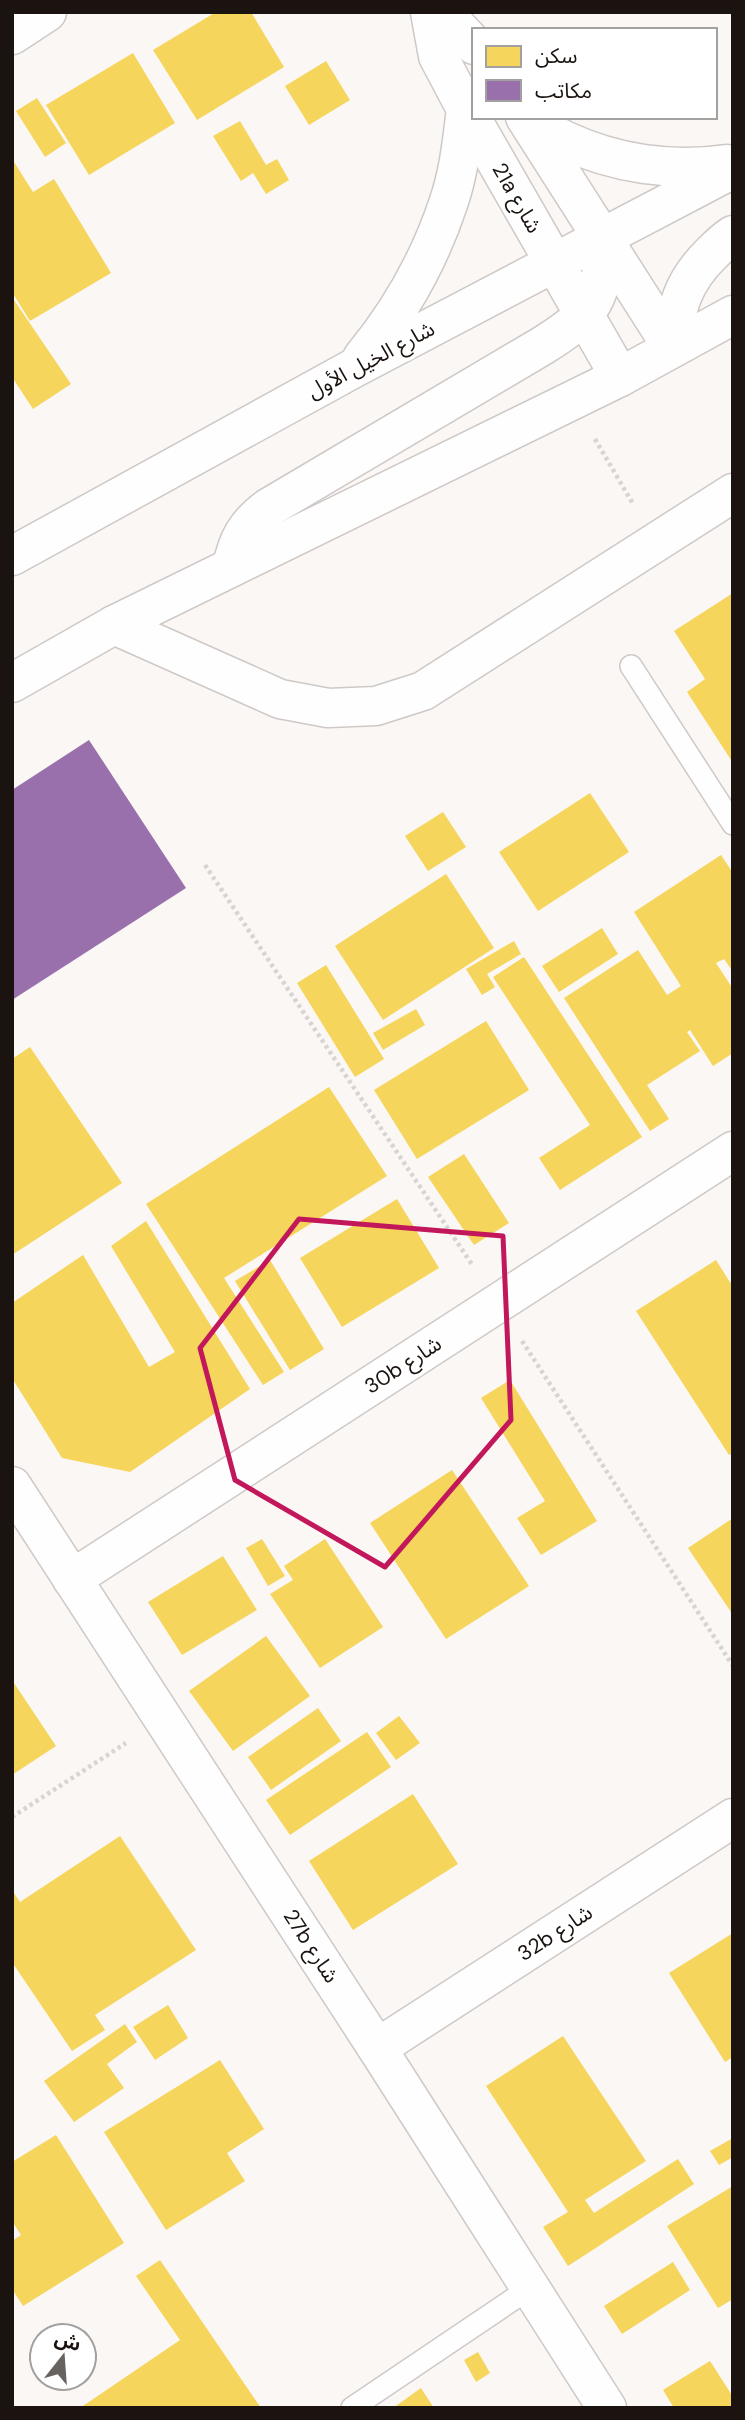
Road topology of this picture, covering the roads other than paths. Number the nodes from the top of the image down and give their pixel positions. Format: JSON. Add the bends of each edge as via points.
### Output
{"nodes":[{"id":1,"x":47,"y":12,"type":"edge"},
{"id":2,"x":430,"y":12,"type":"edge"},
{"id":3,"x":443,"y":12,"type":"edge"},
{"id":4,"x":12,"y":35,"type":"edge"},
{"id":5,"x":472,"y":43,"type":"edge"},
{"id":6,"x":466,"y":109,"type":"junction"},
{"id":7,"x":527,"y":119,"type":"edge"},
{"id":8,"x":529,"y":119,"type":"edge"},
{"id":9,"x":733,"y":166,"type":"edge"},
{"id":10,"x":733,"y":236,"type":"edge"},
{"id":11,"x":601,"y":237,"type":"junction"},
{"id":12,"x":554,"y":262,"type":"junction"},
{"id":13,"x":585,"y":314,"type":"junction"},
{"id":14,"x":733,"y":315,"type":"edge"},
{"id":15,"x":672,"y":347,"type":"junction"},
{"id":16,"x":354,"y":368,"type":"junction"},
{"id":17,"x":620,"y":377,"type":"junction"},
{"id":18,"x":733,"y":493,"type":"edge"},
{"id":19,"x":12,"y":556,"type":"edge"},
{"id":20,"x":232,"y":567,"type":"junction"},
{"id":21,"x":114,"y":625,"type":"junction"},
{"id":22,"x":631,"y":666,"type":"dead end"},
{"id":23,"x":12,"y":683,"type":"edge"},
{"id":24,"x":733,"y":824,"type":"edge"},
{"id":25,"x":733,"y":1151,"type":"edge"},
{"id":26,"x":12,"y":1486,"type":"edge"},
{"id":27,"x":72,"y":1579,"type":"junction"},
{"id":28,"x":733,"y":1818,"type":"edge"},
{"id":29,"x":377,"y":2048,"type":"junction"},
{"id":30,"x":530,"y":2288,"type":"junction"},
{"id":31,"x":352,"y":2408,"type":"edge"},
{"id":32,"x":607,"y":2408,"type":"edge"}],
"edges":[{"from":1,"to":4,"type":"street"},
{"from":2,"to":6,"type":"street","name":"21a شارع","via":[[439,56]]},
{"from":3,"to":5,"type":"street"},
{"from":6,"to":12,"type":"street","name":"21a شارع"},
{"from":6,"to":16,"type":"street","via":[[460,157],[440,224],[411,290]]},
{"from":7,"to":11,"type":"street"},
{"from":8,"to":9,"type":"street","via":[[563,139],[619,159],[653,166]]},
{"from":9,"to":11,"type":"street","name":"شارع الخيل الأول"},
{"from":10,"to":15,"type":"street","via":[[704,261],[685,286]]},
{"from":11,"to":12,"type":"street","name":"شارع الخيل الأول"},
{"from":11,"to":13,"type":"street","via":[[604,265],[599,291]]},
{"from":11,"to":15,"type":"street"},
{"from":12,"to":13,"type":"street","name":"21a شارع"},
{"from":12,"to":16,"type":"street","name":"شارع الخيل الأول"},
{"from":13,"to":17,"type":"street","name":"21a شارع"},
{"from":13,"to":20,"type":"street","via":[[542,346],[268,508],[242,533]]},
{"from":14,"to":15,"type":"street"},
{"from":15,"to":17,"type":"street"},
{"from":16,"to":19,"type":"street","name":"شارع الخيل الأول"},
{"from":17,"to":20,"type":"street"},
{"from":18,"to":21,"type":"street","via":[[423,691],[376,706],[328,708],[280,699]]},
{"from":20,"to":21,"type":"street"},
{"from":21,"to":23,"type":"street"},
{"from":22,"to":24,"type":"lane"},
{"from":25,"to":27,"type":"street","name":"30b شارع"},
{"from":26,"to":27,"type":"street","name":"27b شارع"},
{"from":27,"to":29,"type":"street","name":"27b شارع"},
{"from":28,"to":29,"type":"street","name":"32b شارع"},
{"from":29,"to":30,"type":"street","name":"27b شارع"},
{"from":30,"to":31,"type":"lane"},
{"from":30,"to":32,"type":"street","name":"27b شارع"}]}
